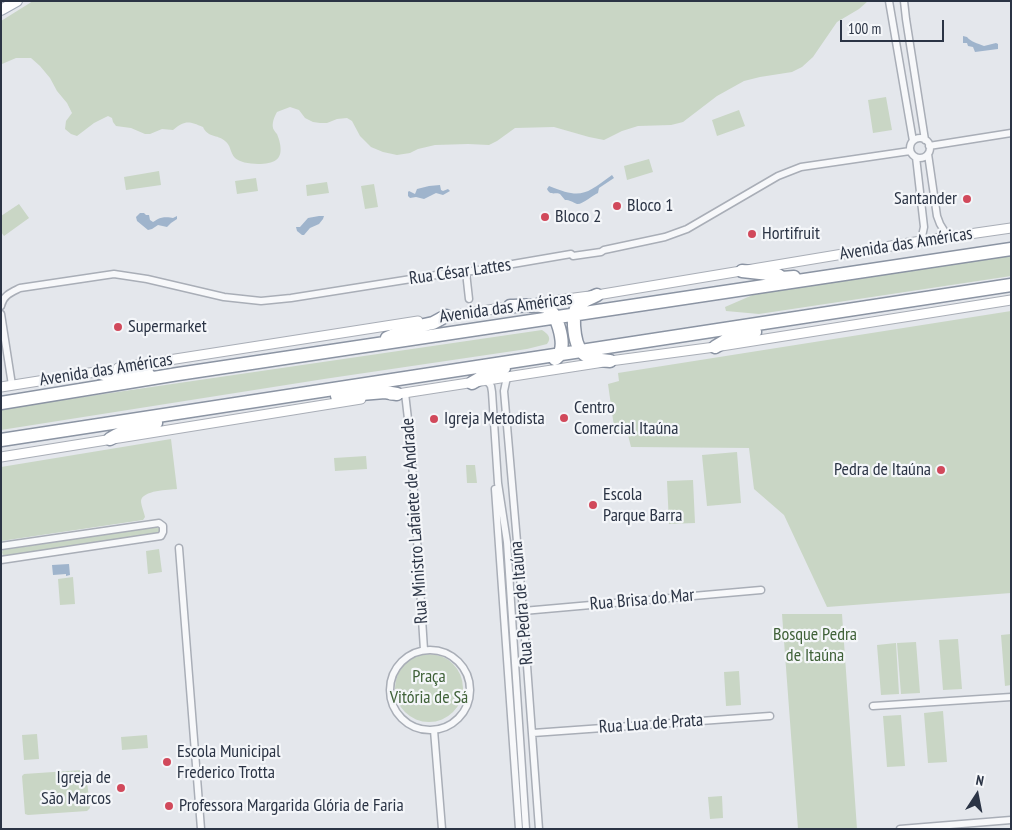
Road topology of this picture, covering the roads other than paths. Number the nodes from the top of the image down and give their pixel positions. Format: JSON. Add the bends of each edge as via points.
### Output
{"nodes":[{"id":1,"x":16,"y":1,"type":"edge"},
{"id":2,"x":889,"y":1,"type":"edge"},
{"id":3,"x":904,"y":1,"type":"edge"},
{"id":4,"x":1,"y":10,"type":"edge"},
{"id":5,"x":1011,"y":133,"type":"edge"},
{"id":6,"x":913,"y":141,"type":"junction"},
{"id":7,"x":927,"y":143,"type":"junction"},
{"id":8,"x":910,"y":152,"type":"junction"},
{"id":9,"x":928,"y":154,"type":"junction"},
{"id":10,"x":916,"y":158,"type":"junction"},
{"id":11,"x":1011,"y":228,"type":"edge"},
{"id":12,"x":948,"y":238,"type":"junction"},
{"id":13,"x":921,"y":241,"type":"junction"},
{"id":14,"x":1011,"y":249,"type":"edge"},
{"id":15,"x":742,"y":271,"type":"junction"},
{"id":16,"x":466,"y":272,"type":"junction"},
{"id":17,"x":824,"y":277,"type":"junction"},
{"id":18,"x":1011,"y":286,"type":"edge"},
{"id":19,"x":597,"y":295,"type":"junction"},
{"id":20,"x":469,"y":298,"type":"dead end"},
{"id":21,"x":1011,"y":300,"type":"edge"},
{"id":22,"x":1,"y":306,"type":"edge"},
{"id":23,"x":510,"y":306,"type":"junction"},
{"id":24,"x":1,"y":314,"type":"edge"},
{"id":25,"x":574,"y":314,"type":"junction"},
{"id":26,"x":446,"y":316,"type":"junction"},
{"id":27,"x":554,"y":316,"type":"junction"},
{"id":28,"x":819,"y":316,"type":"junction"},
{"id":29,"x":367,"y":346,"type":"junction"},
{"id":30,"x":716,"y":347,"type":"junction"},
{"id":31,"x":581,"y":351,"type":"junction"},
{"id":32,"x":560,"y":354,"type":"junction"},
{"id":33,"x":610,"y":361,"type":"junction"},
{"id":34,"x":98,"y":372,"type":"junction"},
{"id":35,"x":178,"y":374,"type":"junction"},
{"id":36,"x":507,"y":378,"type":"junction"},
{"id":37,"x":487,"y":381,"type":"junction"},
{"id":38,"x":472,"y":383,"type":"junction"},
{"id":39,"x":12,"y":385,"type":"junction"},
{"id":40,"x":1,"y":387,"type":"edge"},
{"id":41,"x":401,"y":393,"type":"junction"},
{"id":42,"x":285,"y":397,"type":"junction"},
{"id":43,"x":1,"y":403,"type":"edge"},
{"id":44,"x":186,"y":412,"type":"junction"},
{"id":45,"x":110,"y":439,"type":"junction"},
{"id":46,"x":1,"y":440,"type":"edge"},
{"id":47,"x":1,"y":458,"type":"edge"},
{"id":48,"x":497,"y":463,"type":"junction"},
{"id":49,"x":510,"y":463,"type":"junction"},
{"id":50,"x":512,"y":481,"type":"junction"},
{"id":51,"x":498,"y":483,"type":"junction"},
{"id":52,"x":1,"y":546,"type":"edge"},
{"id":53,"x":179,"y":548,"type":"dead end"},
{"id":54,"x":1,"y":560,"type":"edge"},
{"id":55,"x":762,"y":590,"type":"dead end"},
{"id":56,"x":523,"y":610,"type":"junction"},
{"id":57,"x":424,"y":650,"type":"junction"},
{"id":58,"x":1011,"y":697,"type":"edge"},
{"id":59,"x":872,"y":706,"type":"dead end"},
{"id":60,"x":770,"y":716,"type":"dead end"},
{"id":61,"x":434,"y":730,"type":"junction"},
{"id":62,"x":533,"y":733,"type":"junction"},
{"id":63,"x":1011,"y":820,"type":"edge"},
{"id":64,"x":201,"y":829,"type":"edge"},
{"id":65,"x":442,"y":829,"type":"edge"},
{"id":66,"x":519,"y":829,"type":"edge"},
{"id":67,"x":526,"y":829,"type":"edge"},
{"id":68,"x":539,"y":829,"type":"edge"},
{"id":69,"x":900,"y":829,"type":"edge"}],
"edges":[{"from":1,"to":4,"type":"main road"},
{"from":2,"to":6,"type":"street"},
{"from":3,"to":7,"type":"street"},
{"from":5,"to":7,"type":"street"},
{"from":6,"to":7,"type":"street","via":[[919,139]]},
{"from":6,"to":8,"type":"street"},
{"from":7,"to":9,"type":"street"},
{"from":8,"to":10,"type":"street"},
{"from":8,"to":16,"type":"street","name":"Rua César Lattes","via":[[801,167],[778,176],[687,229],[665,237],[601,252]]},
{"from":9,"to":10,"type":"street"},
{"from":9,"to":12,"type":"street","via":[[938,216]]},
{"from":10,"to":13,"type":"street","via":[[924,227]]},
{"from":11,"to":12,"type":"main road","name":"Avenida das Américas"},
{"from":12,"to":13,"type":"main road","name":"Avenida das Américas"},
{"from":13,"to":15,"type":"main road","name":"Avenida das Américas"},
{"from":14,"to":17,"type":"highway","name":"Avenida das Américas"},
{"from":15,"to":17,"type":"highway","via":[[778,274],[782,278]]},
{"from":15,"to":19,"type":"main road","name":"Avenida das Américas"},
{"from":16,"to":20,"type":"street"},
{"from":16,"to":22,"type":"street","name":"Rua César Lattes","via":[[261,301],[224,297],[114,274],[20,288],[6,295]]},
{"from":17,"to":25,"type":"highway","name":"Avenida das Américas"},
{"from":18,"to":28,"type":"highway"},
{"from":19,"to":23,"type":"main road","name":"Avenida das Américas"},
{"from":19,"to":25,"type":"highway","via":[[580,303]]},
{"from":21,"to":30,"type":"main road"},
{"from":23,"to":26,"type":"main road","name":"Avenida das Américas"},
{"from":23,"to":27,"type":"highway","via":[[546,307]]},
{"from":24,"to":39,"type":"street"},
{"from":25,"to":27,"type":"highway","name":"Avenida das Américas"},
{"from":25,"to":31,"type":"highway"},
{"from":26,"to":29,"type":"highway"},
{"from":26,"to":34,"type":"main road","name":"Avenida das Américas"},
{"from":27,"to":29,"type":"highway","name":"Avenida das Américas"},
{"from":27,"to":32,"type":"highway","via":[[560,332]]},
{"from":28,"to":30,"type":"highway","via":[[733,338]]},
{"from":28,"to":31,"type":"highway"},
{"from":29,"to":35,"type":"highway","name":"Avenida das Américas"},
{"from":30,"to":33,"type":"main road"},
{"from":31,"to":32,"type":"highway"},
{"from":31,"to":33,"type":"highway","via":[[590,358]]},
{"from":32,"to":38,"type":"highway","via":[[555,360],[504,368]]},
{"from":32,"to":42,"type":"highway"},
{"from":33,"to":36,"type":"main road"},
{"from":34,"to":35,"type":"highway","via":[[107,375]]},
{"from":34,"to":39,"type":"main road","name":"Avenida das Américas"},
{"from":35,"to":43,"type":"highway","name":"Avenida das Américas"},
{"from":36,"to":37,"type":"main road"},
{"from":36,"to":49,"type":"street","name":"Rua Pedra de Itaúna","via":[[504,391]]},
{"from":37,"to":38,"type":"main road"},
{"from":37,"to":48,"type":"street","name":"Rua Pedra de Itaúna","via":[[492,392]]},
{"from":38,"to":41,"type":"main road"},
{"from":39,"to":40,"type":"main road","name":"Avenida das Américas"},
{"from":41,"to":42,"type":"highway"},
{"from":41,"to":45,"type":"main road"},
{"from":41,"to":57,"type":"street","name":"Rua Ministro Lafaiete de Andrade","via":[[410,445]]},
{"from":42,"to":44,"type":"highway"},
{"from":44,"to":45,"type":"highway","via":[[124,431]]},
{"from":44,"to":46,"type":"highway"},
{"from":45,"to":47,"type":"main road"},
{"from":48,"to":49,"type":"street"},
{"from":48,"to":51,"type":"street","name":"Rua Pedra de Itaúna"},
{"from":48,"to":66,"type":"street","via":[[495,485]]},
{"from":49,"to":50,"type":"street","name":"Rua Pedra de Itaúna"},
{"from":50,"to":51,"type":"street"},
{"from":50,"to":56,"type":"street","name":"Rua Pedra de Itaúna"},
{"from":51,"to":67,"type":"street","name":"Rua Pedra de Itaúna","via":[[507,542]]},
{"from":52,"to":54,"type":"street","via":[[159,523],[164,529],[161,536]]},
{"from":53,"to":64,"type":"street"},
{"from":55,"to":56,"type":"street","name":"Rua Brisa do Mar"},
{"from":56,"to":62,"type":"street","name":"Rua Pedra de Itaúna"},
{"from":57,"to":61,"type":"street","via":[[410,654],[400,663],[392,674],[389,688],[391,702],[407,724]]},
{"from":57,"to":61,"type":"street","via":[[449,654],[466,672],[470,685],[470,698],[457,720]]},
{"from":58,"to":59,"type":"street"},
{"from":60,"to":62,"type":"street","name":"Rua Lua de Prata"},
{"from":61,"to":65,"type":"street"},
{"from":62,"to":68,"type":"street","name":"Rua Pedra de Itaúna"},
{"from":63,"to":69,"type":"street"}]}
